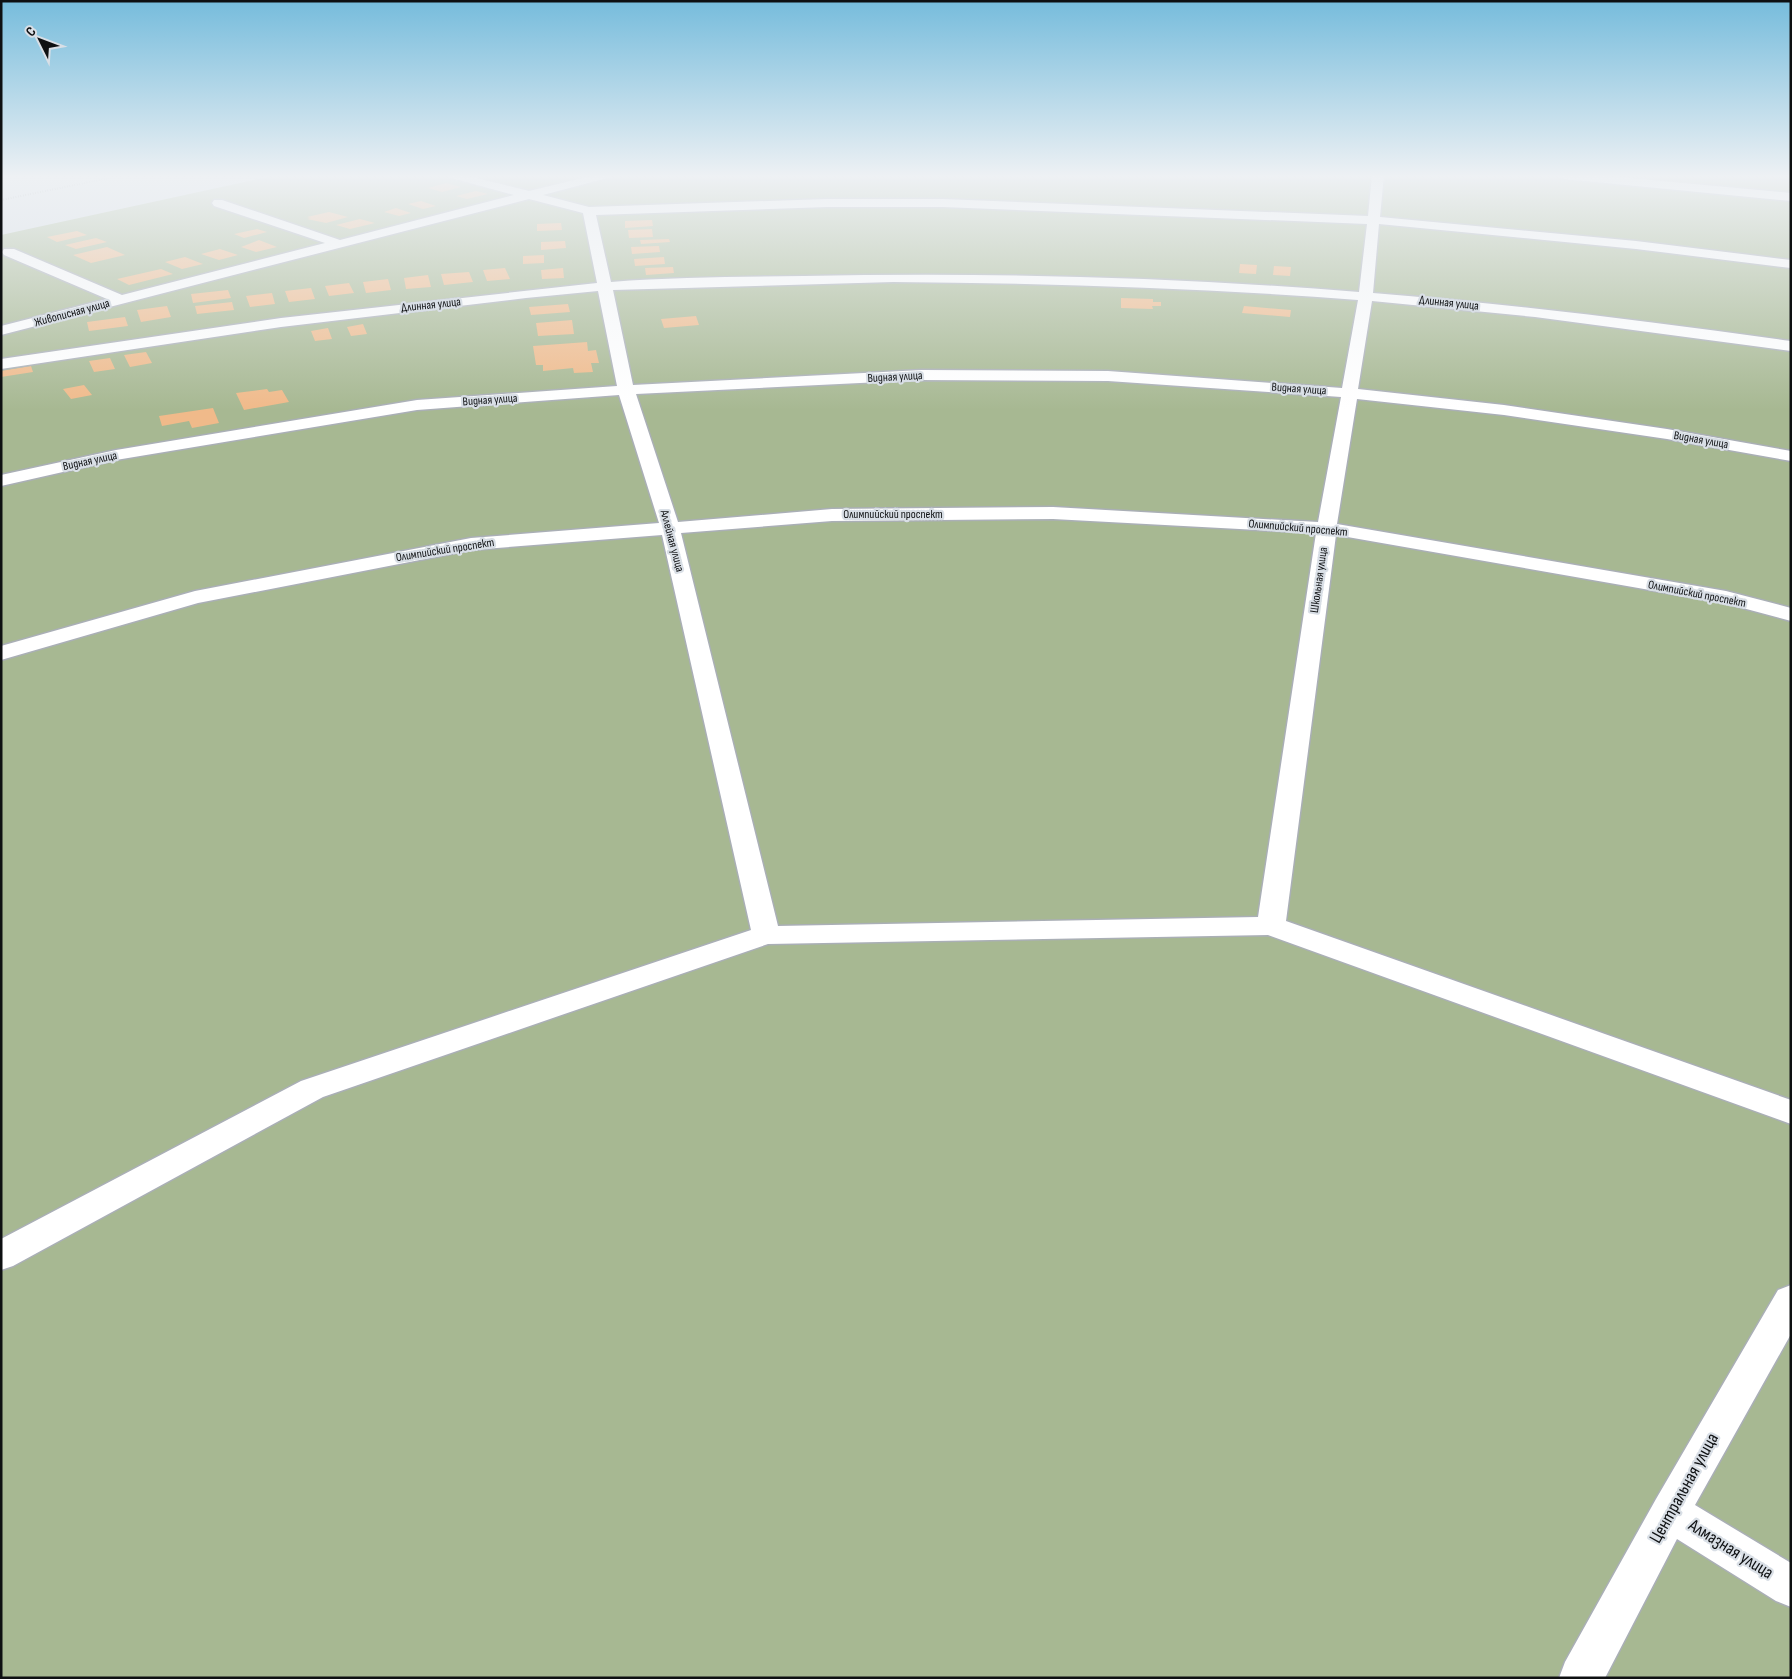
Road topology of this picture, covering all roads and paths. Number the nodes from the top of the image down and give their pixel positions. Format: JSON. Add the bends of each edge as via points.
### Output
{"nodes":[{"id":1,"x":12,"y":253,"type":"edge"},
{"id":2,"x":303,"y":253,"type":"edge"},
{"id":3,"x":597,"y":253,"type":"edge"},
{"id":4,"x":1370,"y":253,"type":"edge"},
{"id":5,"x":1704,"y":253,"type":"edge"},
{"id":6,"x":1791,"y":264,"type":"edge"},
{"id":7,"x":603,"y":286,"type":"junction"},
{"id":8,"x":1366,"y":295,"type":"junction"},
{"id":9,"x":121,"y":300,"type":"junction"},
{"id":10,"x":1,"y":331,"type":"edge"},
{"id":11,"x":1791,"y":346,"type":"edge"},
{"id":12,"x":1,"y":364,"type":"edge"},
{"id":13,"x":626,"y":390,"type":"junction"},
{"id":14,"x":1348,"y":393,"type":"junction"},
{"id":15,"x":1791,"y":456,"type":"edge"},
{"id":16,"x":1,"y":481,"type":"edge"},
{"id":17,"x":670,"y":528,"type":"junction"},
{"id":18,"x":1327,"y":528,"type":"junction"},
{"id":19,"x":1791,"y":615,"type":"edge"},
{"id":20,"x":1,"y":652,"type":"edge"},
{"id":21,"x":1271,"y":926,"type":"junction"},
{"id":22,"x":766,"y":935,"type":"junction"},
{"id":23,"x":1791,"y":1112,"type":"edge"},
{"id":24,"x":1,"y":1256,"type":"edge"},
{"id":25,"x":1791,"y":1300,"type":"edge"},
{"id":26,"x":1670,"y":1512,"type":"junction"},
{"id":27,"x":1791,"y":1587,"type":"edge"},
{"id":28,"x":1580,"y":1678,"type":"edge"}],
"edges":[{"from":1,"to":9,"type":"street"},
{"from":2,"to":9,"type":"street","name":"Живописная улица"},
{"from":3,"to":7,"type":"street","name":"Аллейная улица"},
{"from":4,"to":8,"type":"street","name":"Школьная улица"},
{"from":5,"to":6,"type":"street"},
{"from":7,"to":8,"type":"street","name":"Длинная улица","via":[[884,277],[1059,278]]},
{"from":7,"to":12,"type":"street","name":"Длинная улица","via":[[302,319]]},
{"from":7,"to":13,"type":"street","name":"Аллейная улица"},
{"from":8,"to":11,"type":"street","name":"Длинная улица","via":[[1658,326]]},
{"from":8,"to":14,"type":"street","name":"Школьная улица"},
{"from":9,"to":10,"type":"street","name":"Живописная улица"},
{"from":13,"to":14,"type":"street","name":"Видная улица","via":[[941,375],[1108,376]]},
{"from":13,"to":16,"type":"street","name":"Видная улица","via":[[417,405],[116,455]]},
{"from":13,"to":17,"type":"street","name":"Аллейная улица"},
{"from":14,"to":15,"type":"street","name":"Видная улица","via":[[1514,412]]},
{"from":14,"to":18,"type":"street","name":"Школьная улица"},
{"from":17,"to":18,"type":"street","name":"Олимпийский проспект","via":[[832,515],[1052,513]]},
{"from":17,"to":20,"type":"street","name":"Олимпийский проспект","via":[[471,544],[195,598]]},
{"from":17,"to":22,"type":"street","name":"Аллейная улица"},
{"from":18,"to":19,"type":"street","name":"Олимпийский проспект","via":[[1726,597]]},
{"from":18,"to":21,"type":"street","name":"Школьная улица"},
{"from":21,"to":22,"type":"street"},
{"from":21,"to":23,"type":"street"},
{"from":22,"to":24,"type":"street","via":[[312,1089]]},
{"from":25,"to":26,"type":"street","name":"Центральная улица"},
{"from":26,"to":27,"type":"street","name":"Алмазная улица"},
{"from":26,"to":28,"type":"street","name":"Центральная улица"}]}
